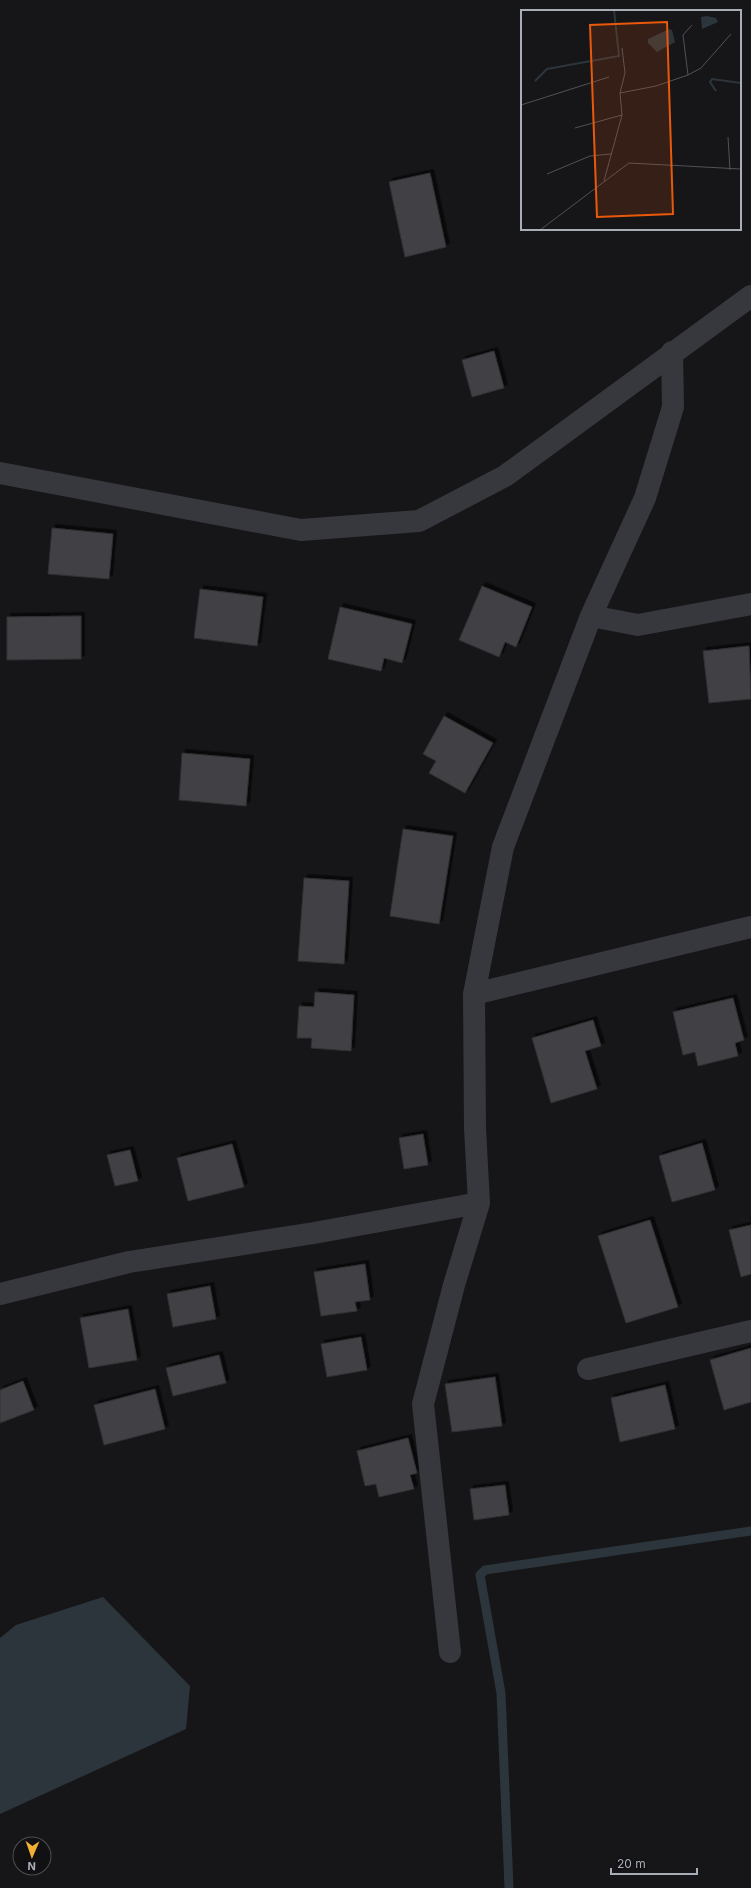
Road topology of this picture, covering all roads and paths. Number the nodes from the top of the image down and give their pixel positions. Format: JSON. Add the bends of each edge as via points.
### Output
{"nodes":[{"id":1,"x":751,"y":296,"type":"edge"},
{"id":2,"x":672,"y":352,"type":"junction"},
{"id":3,"x":0,"y":473,"type":"edge"},
{"id":4,"x":751,"y":604,"type":"edge"},
{"id":5,"x":591,"y":616,"type":"junction"},
{"id":6,"x":751,"y":927,"type":"edge"},
{"id":7,"x":474,"y":994,"type":"junction"},
{"id":8,"x":479,"y":1203,"type":"junction"},
{"id":9,"x":0,"y":1294,"type":"edge"},
{"id":10,"x":751,"y":1332,"type":"edge"},
{"id":11,"x":588,"y":1369,"type":"dead end"},
{"id":12,"x":450,"y":1652,"type":"dead end"}],
"edges":[{"from":1,"to":2,"type":"street"},
{"from":2,"to":3,"type":"street","via":[[505,476],[419,521],[301,530]]},
{"from":2,"to":5,"type":"street","via":[[671,415],[645,498]]},
{"from":4,"to":5,"type":"street","via":[[638,624]]},
{"from":5,"to":7,"type":"street","via":[[503,847]]},
{"from":6,"to":7,"type":"street"},
{"from":7,"to":8,"type":"street","via":[[475,1128]]},
{"from":8,"to":9,"type":"street","via":[[314,1233],[129,1262]]},
{"from":8,"to":12,"type":"street","via":[[454,1285],[423,1404]]},
{"from":10,"to":11,"type":"street"}]}
